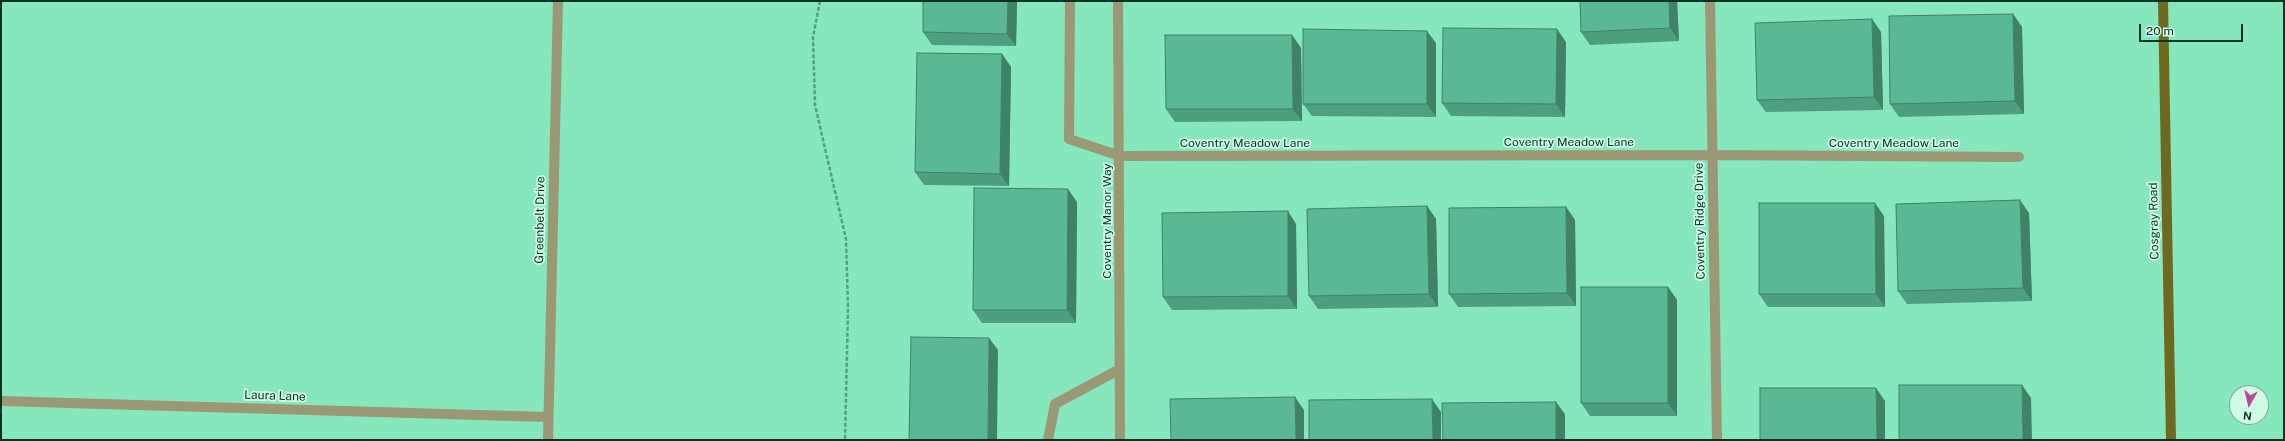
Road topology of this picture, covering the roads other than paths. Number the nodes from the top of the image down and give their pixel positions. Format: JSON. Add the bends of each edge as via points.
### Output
{"nodes":[{"id":1,"x":558,"y":1,"type":"edge"},
{"id":2,"x":1070,"y":1,"type":"edge"},
{"id":3,"x":1118,"y":1,"type":"edge"},
{"id":4,"x":1710,"y":1,"type":"edge"},
{"id":5,"x":2163,"y":1,"type":"edge"},
{"id":6,"x":1712,"y":155,"type":"junction"},
{"id":7,"x":1120,"y":156,"type":"junction"},
{"id":8,"x":2019,"y":157,"type":"dead end"},
{"id":9,"x":1120,"y":369,"type":"junction"},
{"id":10,"x":1,"y":401,"type":"edge"},
{"id":11,"x":548,"y":417,"type":"junction"},
{"id":12,"x":548,"y":440,"type":"edge"},
{"id":13,"x":1048,"y":440,"type":"edge"},
{"id":14,"x":1120,"y":440,"type":"edge"},
{"id":15,"x":1717,"y":440,"type":"edge"},
{"id":16,"x":2172,"y":440,"type":"edge"}],
"edges":[{"from":1,"to":11,"type":"street","name":"Greenbelt Drive"},
{"from":2,"to":7,"type":"street","name":"Coventry Meadow Lane","via":[[1069,139]]},
{"from":3,"to":7,"type":"street","name":"Coventry Manor Way"},
{"from":4,"to":6,"type":"street","name":"Coventry Ridge Drive"},
{"from":5,"to":16,"type":"main road","name":"Cosgray Road"},
{"from":6,"to":7,"type":"street","name":"Coventry Meadow Lane"},
{"from":6,"to":8,"type":"street","name":"Coventry Meadow Lane"},
{"from":6,"to":15,"type":"street","name":"Coventry Ridge Drive"},
{"from":7,"to":9,"type":"street","name":"Coventry Manor Way"},
{"from":9,"to":13,"type":"street","via":[[1055,404]]},
{"from":9,"to":14,"type":"street","name":"Coventry Manor Way"},
{"from":10,"to":11,"type":"street","name":"Laura Lane"},
{"from":11,"to":12,"type":"street","name":"Greenbelt Drive"}]}
